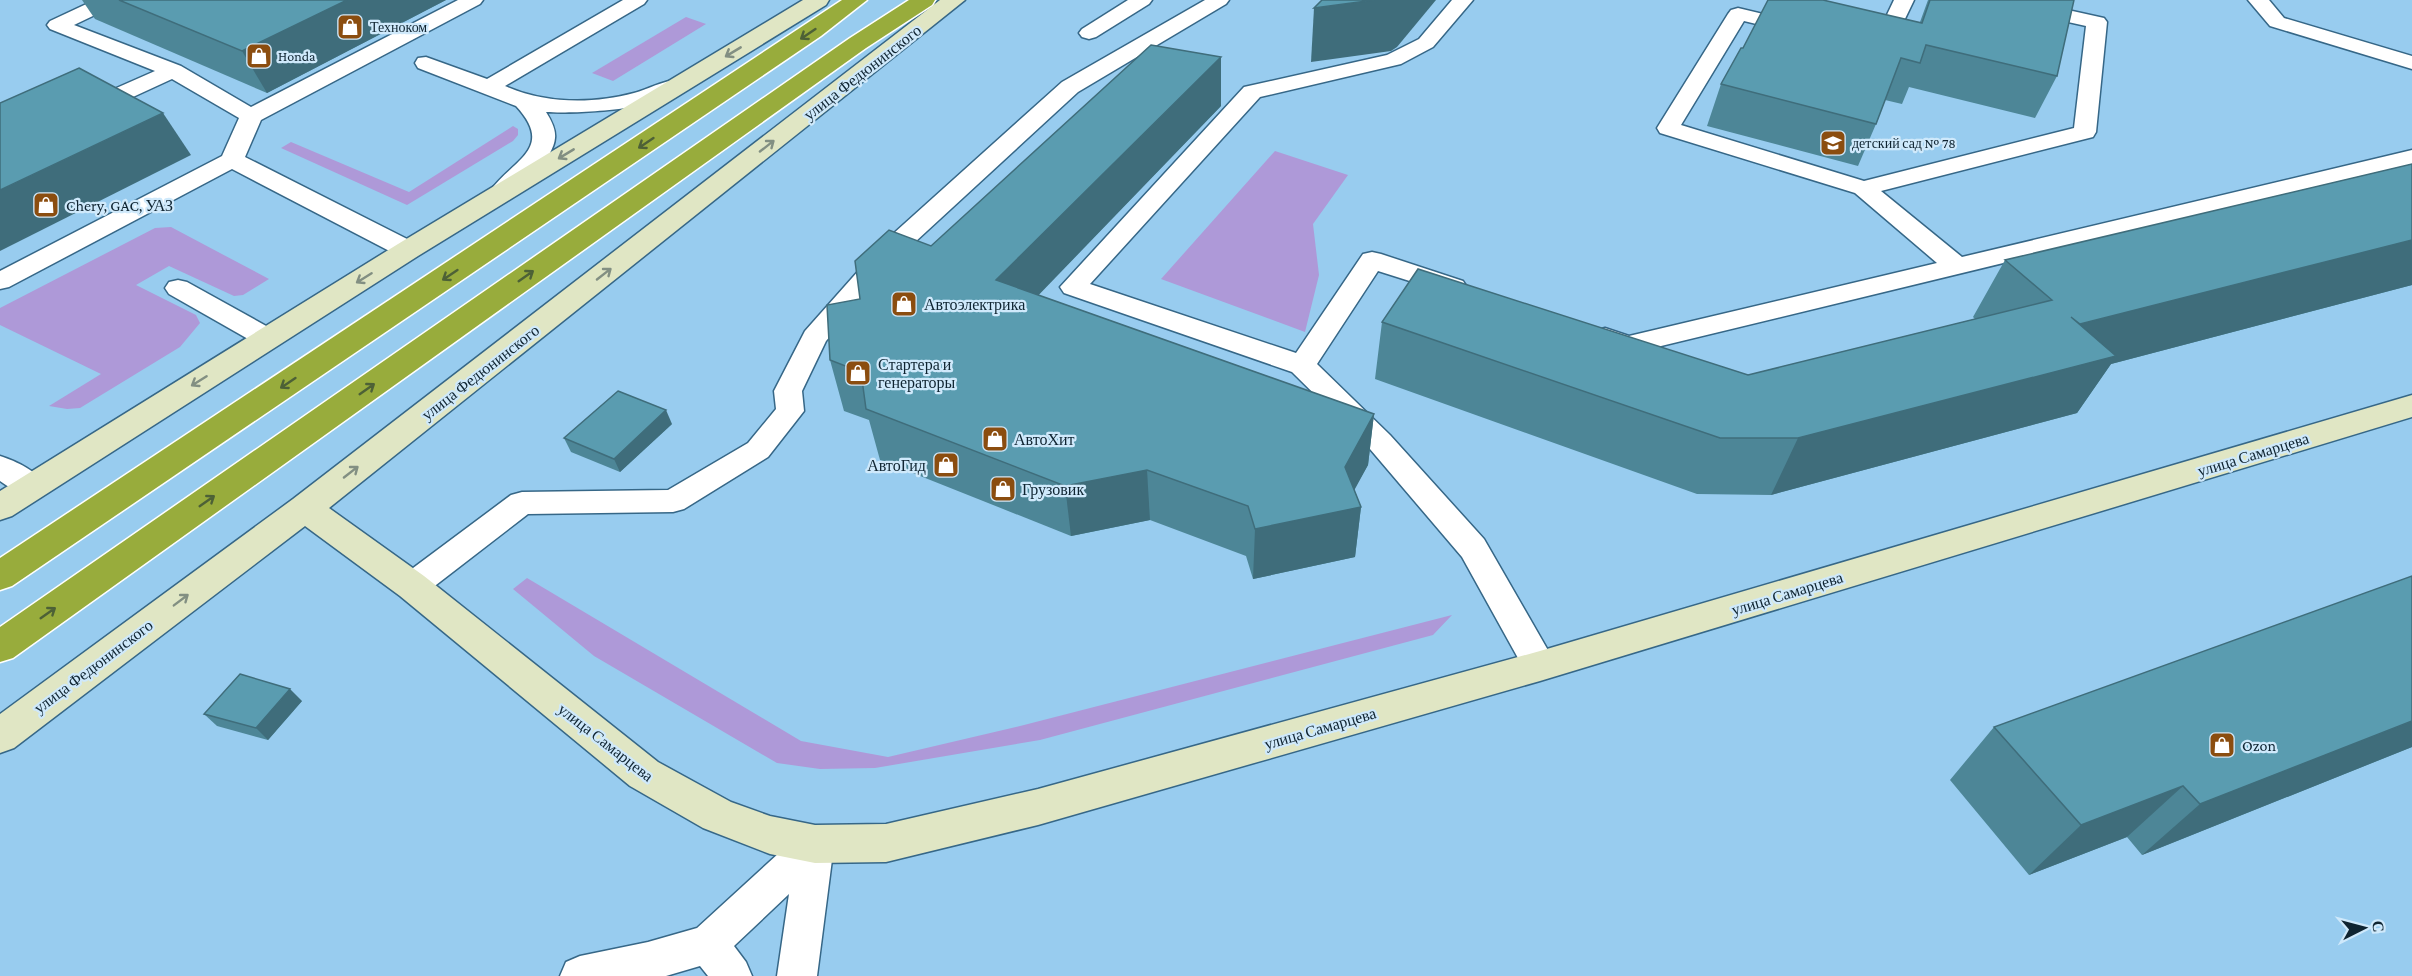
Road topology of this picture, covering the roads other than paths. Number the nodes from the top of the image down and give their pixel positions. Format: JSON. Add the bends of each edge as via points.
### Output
{"nodes":[{"id":1,"x":111,"y":0,"type":"edge"},
{"id":2,"x":473,"y":0,"type":"edge"},
{"id":3,"x":637,"y":0,"type":"edge"},
{"id":4,"x":818,"y":0,"type":"edge"},
{"id":5,"x":856,"y":0,"type":"edge"},
{"id":6,"x":924,"y":0,"type":"edge"},
{"id":7,"x":954,"y":0,"type":"edge"},
{"id":8,"x":1142,"y":0,"type":"edge"},
{"id":9,"x":1219,"y":0,"type":"edge"},
{"id":10,"x":1463,"y":0,"type":"edge"},
{"id":11,"x":1904,"y":0,"type":"edge"},
{"id":12,"x":1995,"y":0,"type":"edge"},
{"id":13,"x":2258,"y":0,"type":"edge"},
{"id":14,"x":1815,"y":32,"type":"edge"},
{"id":15,"x":1089,"y":33,"type":"dead end"},
{"id":16,"x":1859,"y":42,"type":"edge"},
{"id":17,"x":426,"y":63,"type":"dead end"},
{"id":18,"x":2412,"y":63,"type":"edge"},
{"id":19,"x":173,"y":71,"type":"junction"},
{"id":20,"x":685,"y":82,"type":"junction"},
{"id":21,"x":489,"y":87,"type":"junction"},
{"id":22,"x":524,"y":101,"type":"junction"},
{"id":23,"x":251,"y":116,"type":"junction"},
{"id":24,"x":65,"y":119,"type":"edge"},
{"id":25,"x":2412,"y":157,"type":"edge"},
{"id":26,"x":232,"y":160,"type":"junction"},
{"id":27,"x":1863,"y":188,"type":"junction"},
{"id":28,"x":494,"y":198,"type":"junction"},
{"id":29,"x":408,"y":250,"type":"junction"},
{"id":30,"x":1958,"y":266,"type":"junction"},
{"id":31,"x":0,"y":281,"type":"edge"},
{"id":32,"x":178,"y":288,"type":"dead end"},
{"id":33,"x":1472,"y":293,"type":"edge"},
{"id":34,"x":1583,"y":330,"type":"edge"},
{"id":35,"x":267,"y":338,"type":"junction"},
{"id":36,"x":1302,"y":365,"type":"junction"},
{"id":37,"x":2412,"y":406,"type":"edge"},
{"id":38,"x":0,"y":467,"type":"edge"},
{"id":39,"x":32,"y":487,"type":"junction"},
{"id":40,"x":0,"y":507,"type":"edge"},
{"id":41,"x":305,"y":508,"type":"junction"},
{"id":42,"x":0,"y":576,"type":"edge"},
{"id":43,"x":412,"y":586,"type":"junction"},
{"id":44,"x":0,"y":647,"type":"edge"},
{"id":45,"x":1540,"y":666,"type":"junction"},
{"id":46,"x":0,"y":736,"type":"edge"},
{"id":47,"x":815,"y":844,"type":"junction"},
{"id":48,"x":708,"y":944,"type":"junction"},
{"id":49,"x":580,"y":976,"type":"edge"},
{"id":50,"x":732,"y":976,"type":"edge"},
{"id":51,"x":797,"y":976,"type":"edge"}],
"edges":[{"from":1,"to":19,"type":"lane","via":[[57,25]]},
{"from":2,"to":23,"type":"lane"},
{"from":3,"to":21,"type":"lane"},
{"from":4,"to":20,"type":"main road","one_way":true},
{"from":5,"to":42,"type":"highway","one_way":true},
{"from":44,"to":6,"type":"highway","name":"улица Федюнинского","one_way":true},
{"from":41,"to":7,"type":"main road","name":"улица Федюнинского","one_way":true},
{"from":8,"to":15,"type":"lane"},
{"from":9,"to":43,"type":"lane","via":[[1070,87],[892,248],[815,338],[788,391],[790,411],[758,450],[673,501],[522,503]]},
{"from":10,"to":36,"type":"lane","via":[[1426,43],[1394,60],[1252,92],[1073,287]]},
{"from":11,"to":16,"type":"lane","via":[[1881,48]]},
{"from":12,"to":27,"type":"lane","via":[[2097,22],[2085,132]]},
{"from":13,"to":18,"type":"lane","via":[[2277,22]]},
{"from":14,"to":27,"type":"lane","via":[[1738,14],[1668,128]]},
{"from":17,"to":21,"type":"lane"},
{"from":19,"to":23,"type":"lane"},
{"from":19,"to":24,"type":"lane"},
{"from":20,"to":22,"type":"lane","via":[[622,102],[567,106]]},
{"from":20,"to":28,"type":"main road","one_way":true},
{"from":21,"to":22,"type":"lane"},
{"from":22,"to":28,"type":"lane","via":[[541,120],[544,143],[530,166]]},
{"from":23,"to":26,"type":"lane"},
{"from":25,"to":30,"type":"lane"},
{"from":26,"to":29,"type":"lane"},
{"from":26,"to":31,"type":"lane"},
{"from":27,"to":30,"type":"lane"},
{"from":28,"to":29,"type":"main road"},
{"from":29,"to":35,"type":"main road","one_way":true},
{"from":30,"to":34,"type":"lane","via":[[1628,345]]},
{"from":32,"to":35,"type":"lane"},
{"from":33,"to":36,"type":"lane","via":[[1372,260]]},
{"from":35,"to":39,"type":"main road","one_way":true},
{"from":36,"to":45,"type":"lane","via":[[1380,442],[1473,548]]},
{"from":37,"to":45,"type":"main road","name":"улица Самарцева"},
{"from":38,"to":39,"type":"lane"},
{"from":39,"to":40,"type":"main road"},
{"from":41,"to":43,"type":"main road","name":"улица Самарцева"},
{"from":46,"to":41,"type":"main road","name":"улица Федюнинского","one_way":true},
{"from":43,"to":47,"type":"main road","name":"улица Самарцева","via":[[644,774],[717,815],[770,835]]},
{"from":45,"to":47,"type":"main road","name":"улица Самарцева","via":[[1038,807],[886,843]]},
{"from":47,"to":48,"type":"lane"},
{"from":47,"to":51,"type":"lane"},
{"from":48,"to":49,"type":"lane","via":[[648,963]]},
{"from":48,"to":50,"type":"lane"}]}
